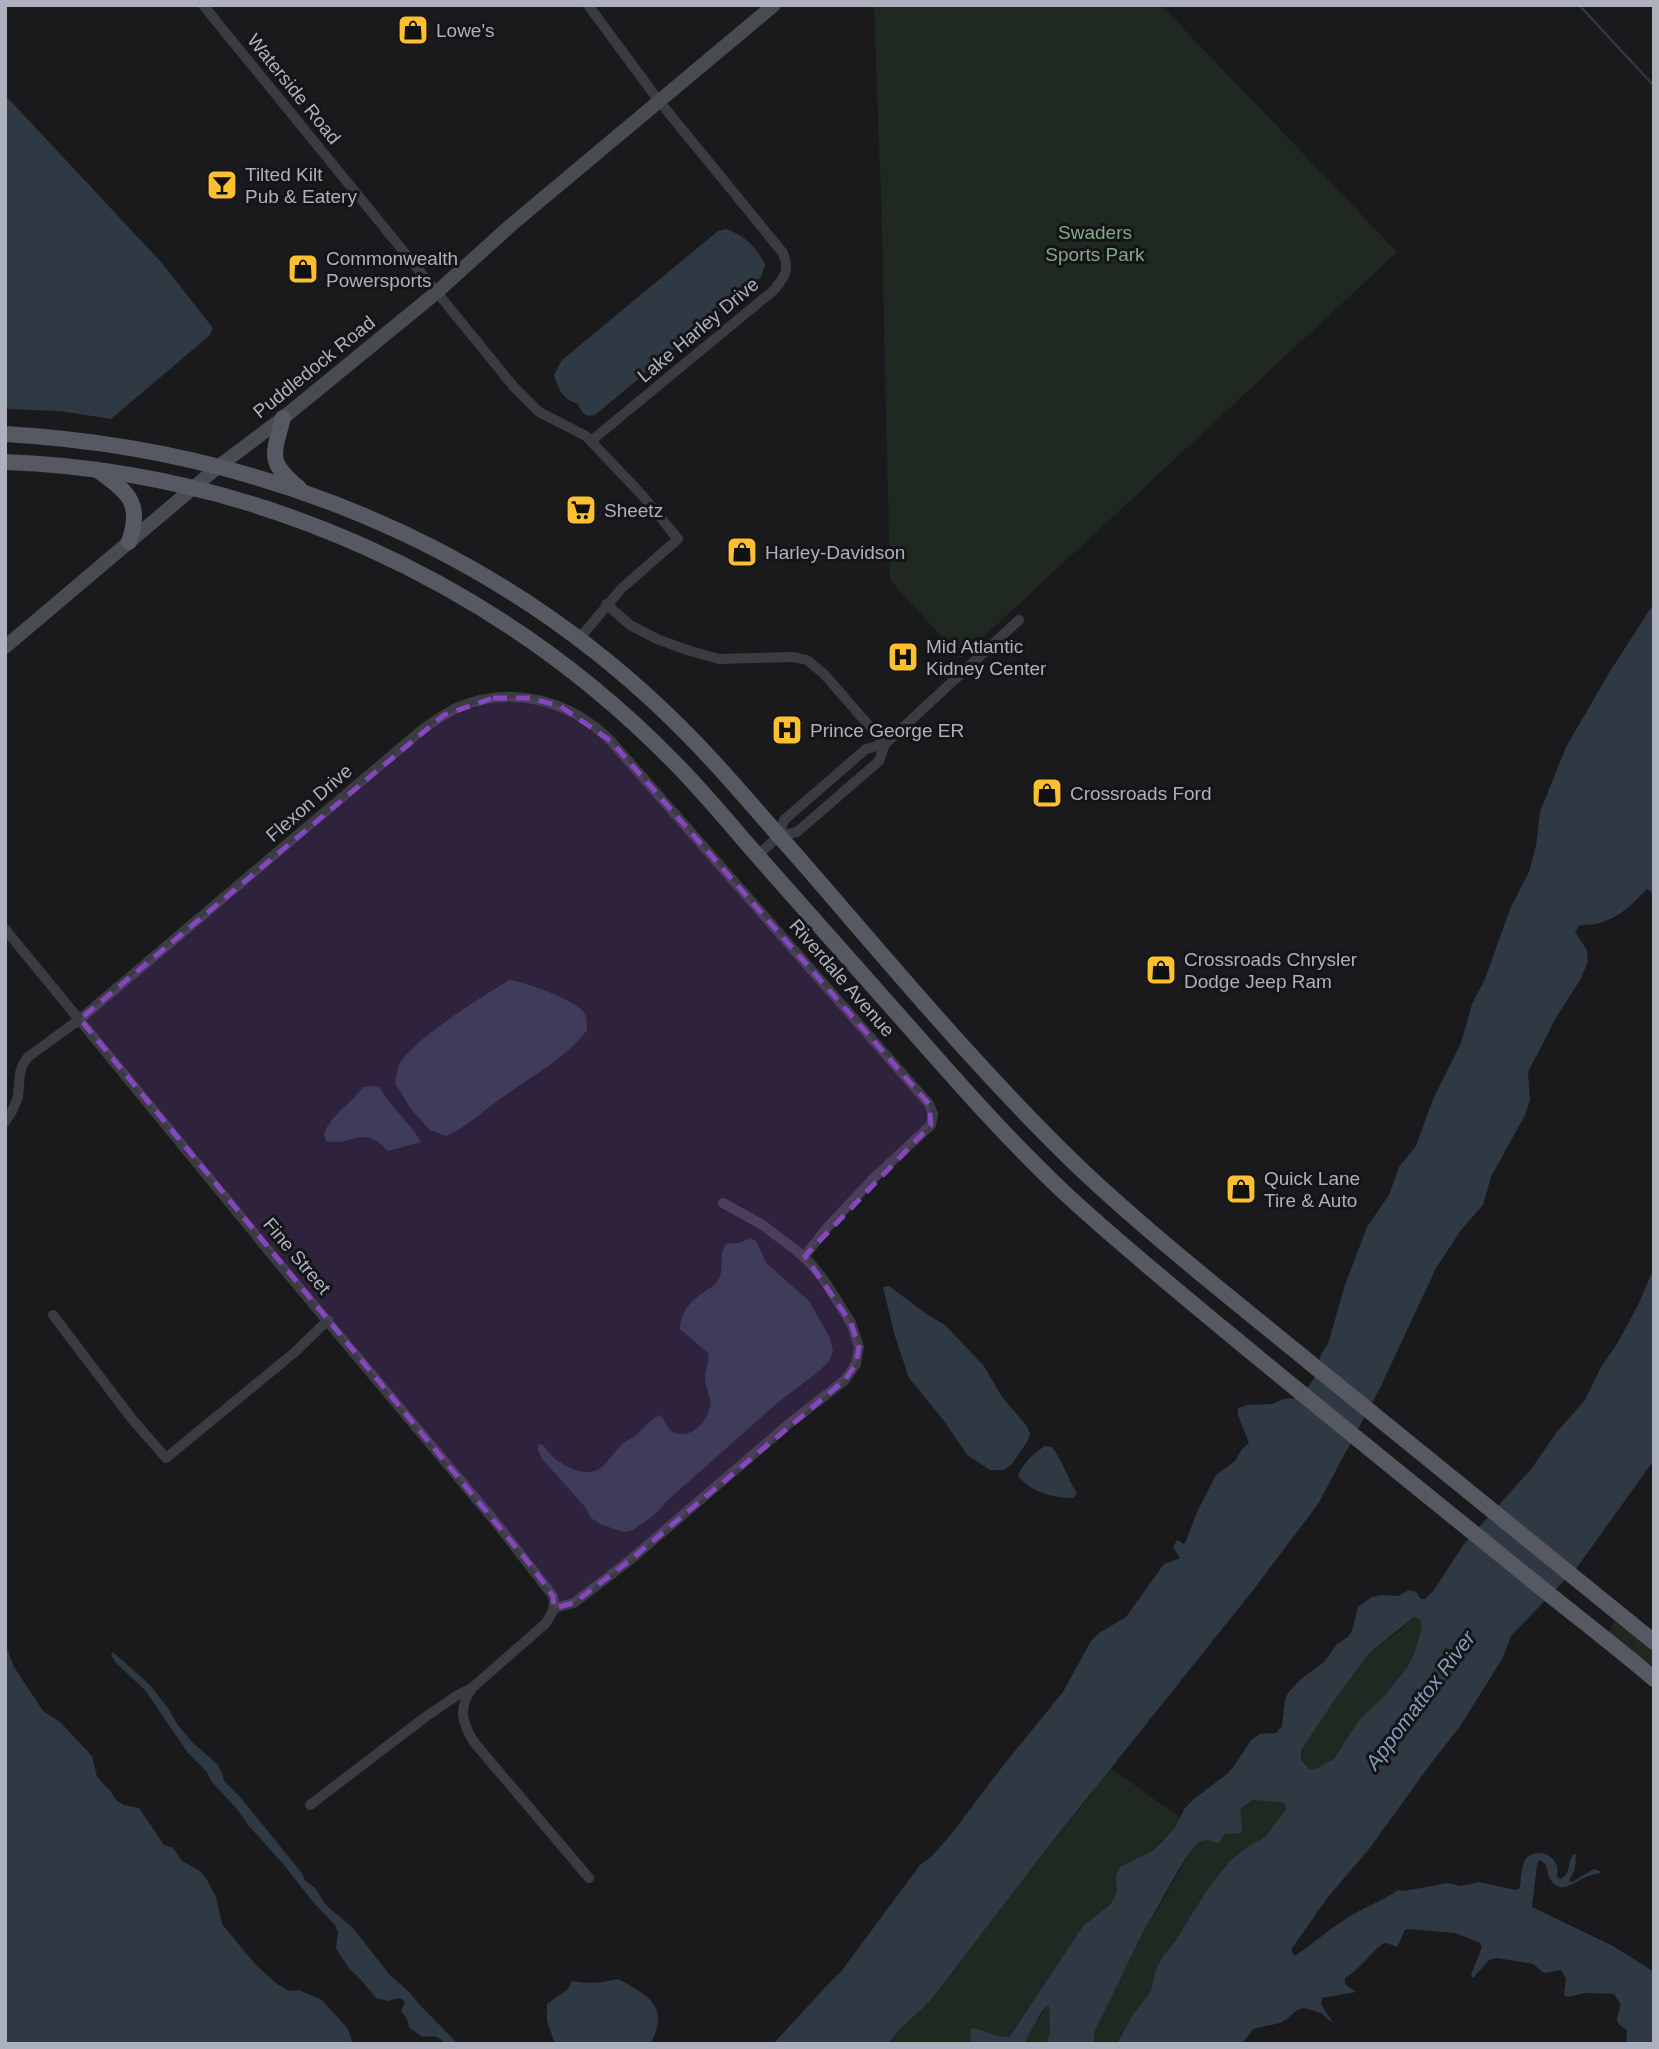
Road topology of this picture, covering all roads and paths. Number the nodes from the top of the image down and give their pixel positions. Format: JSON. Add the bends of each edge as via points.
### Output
{"nodes":[{"id":1,"x":203,"y":5,"type":"edge"},
{"id":2,"x":588,"y":5,"type":"edge"},
{"id":3,"x":774,"y":5,"type":"edge"},
{"id":4,"x":659,"y":101,"type":"junction"},
{"id":5,"x":437,"y":292,"type":"junction"},
{"id":6,"x":283,"y":418,"type":"junction"},
{"id":7,"x":5,"y":434,"type":"edge"},
{"id":8,"x":591,"y":441,"type":"junction"},
{"id":9,"x":5,"y":463,"type":"edge"},
{"id":10,"x":219,"y":466,"type":"junction"},
{"id":11,"x":98,"y":471,"type":"junction"},
{"id":12,"x":193,"y":488,"type":"junction"},
{"id":13,"x":304,"y":492,"type":"junction"},
{"id":14,"x":129,"y":542,"type":"junction"},
{"id":15,"x":606,"y":604,"type":"junction"},
{"id":16,"x":1018,"y":620,"type":"dead end"},
{"id":17,"x":578,"y":640,"type":"junction"},
{"id":18,"x":5,"y":647,"type":"edge"},
{"id":19,"x":590,"y":723,"type":"joint"},
{"id":20,"x":886,"y":744,"type":"junction"},
{"id":21,"x":779,"y":836,"type":"junction"},
{"id":22,"x":758,"y":855,"type":"junction"},
{"id":23,"x":8,"y":937,"type":"edge"},
{"id":24,"x":80,"y":1019,"type":"junction"},
{"id":25,"x":5,"y":1122,"type":"edge"},
{"id":26,"x":723,"y":1203,"type":"dead end"},
{"id":27,"x":804,"y":1257,"type":"junction"},
{"id":28,"x":53,"y":1315,"type":"dead end"},
{"id":29,"x":328,"y":1321,"type":"junction"},
{"id":30,"x":554,"y":1608,"type":"junction"},
{"id":31,"x":1654,"y":1642,"type":"edge"},
{"id":32,"x":1654,"y":1679,"type":"edge"},
{"id":33,"x":472,"y":1689,"type":"junction"},
{"id":34,"x":310,"y":1804,"type":"dead end"},
{"id":35,"x":589,"y":1878,"type":"dead end"}],
"edges":[{"from":1,"to":5,"type":"street","name":"Waterside Road"},
{"from":2,"to":4,"type":"street"},
{"from":3,"to":4,"type":"main road","name":"Puddledock Road"},
{"from":4,"to":5,"type":"main road","name":"Puddledock Road"},
{"from":4,"to":8,"type":"street","name":"Lake Harley Drive","via":[[783,253],[785,276],[774,290]]},
{"from":5,"to":6,"type":"main road","name":"Puddledock Road"},
{"from":5,"to":8,"type":"street","name":"Waterside Road","via":[[539,412]]},
{"from":6,"to":10,"type":"main road","name":"Puddledock Road"},
{"from":6,"to":13,"type":"main road","via":[[275,458],[286,477]]},
{"from":7,"to":10,"type":"main road","via":[[104,443]]},
{"from":8,"to":15,"type":"street","name":"Waterside Road","via":[[678,539]]},
{"from":9,"to":11,"type":"main road"},
{"from":10,"to":12,"type":"main road","name":"Puddledock Road"},
{"from":10,"to":13,"type":"main road"},
{"from":11,"to":12,"type":"main road"},
{"from":11,"to":14,"type":"main road","via":[[132,501],[135,520]]},
{"from":12,"to":14,"type":"main road","name":"Puddledock Road"},
{"from":12,"to":22,"type":"main road","via":[[276,512],[372,549],[500,619],[578,675],[647,735]]},
{"from":13,"to":17,"type":"main road","via":[[441,552]]},
{"from":14,"to":18,"type":"main road","name":"Puddledock Road"},
{"from":15,"to":17,"type":"street"},
{"from":15,"to":20,"type":"street","via":[[630,625],[657,639],[719,659],[807,660]]},
{"from":16,"to":20,"type":"street"},
{"from":17,"to":21,"type":"main road","via":[[668,715]]},
{"from":19,"to":24,"type":"street","name":"Flexon Drive","via":[[552,703],[530,698],[475,702],[444,715]]},
{"from":19,"to":27,"type":"street","name":"Riverdale Avenue","via":[[658,793],[932,1111],[931,1125],[874,1178]]},
{"from":20,"to":21,"type":"street","via":[[879,761],[797,832]]},
{"from":20,"to":21,"type":"street","via":[[866,750],[790,814]]},
{"from":21,"to":22,"type":"street"},
{"from":21,"to":31,"type":"main road","via":[[1045,1134],[1144,1226]]},
{"from":22,"to":32,"type":"main road","via":[[976,1103],[1116,1240]]},
{"from":23,"to":24,"type":"street","name":"Fine Street"},
{"from":24,"to":25,"type":"street","name":"Flexon Drive","via":[[28,1057],[20,1073],[18,1097]]},
{"from":24,"to":29,"type":"street","name":"Fine Street"},
{"from":26,"to":27,"type":"street","via":[[761,1224]]},
{"from":27,"to":30,"type":"street","via":[[851,1323],[859,1354],[852,1372],[629,1561],[574,1603]]},
{"from":28,"to":29,"type":"street","via":[[166,1458]]},
{"from":29,"to":30,"type":"street","name":"Fine Street","via":[[531,1567],[553,1596]]},
{"from":30,"to":33,"type":"street","via":[[539,1629]]},
{"from":33,"to":34,"type":"street","via":[[424,1718]]},
{"from":33,"to":35,"type":"street","via":[[462,1709],[469,1733]]}]}
